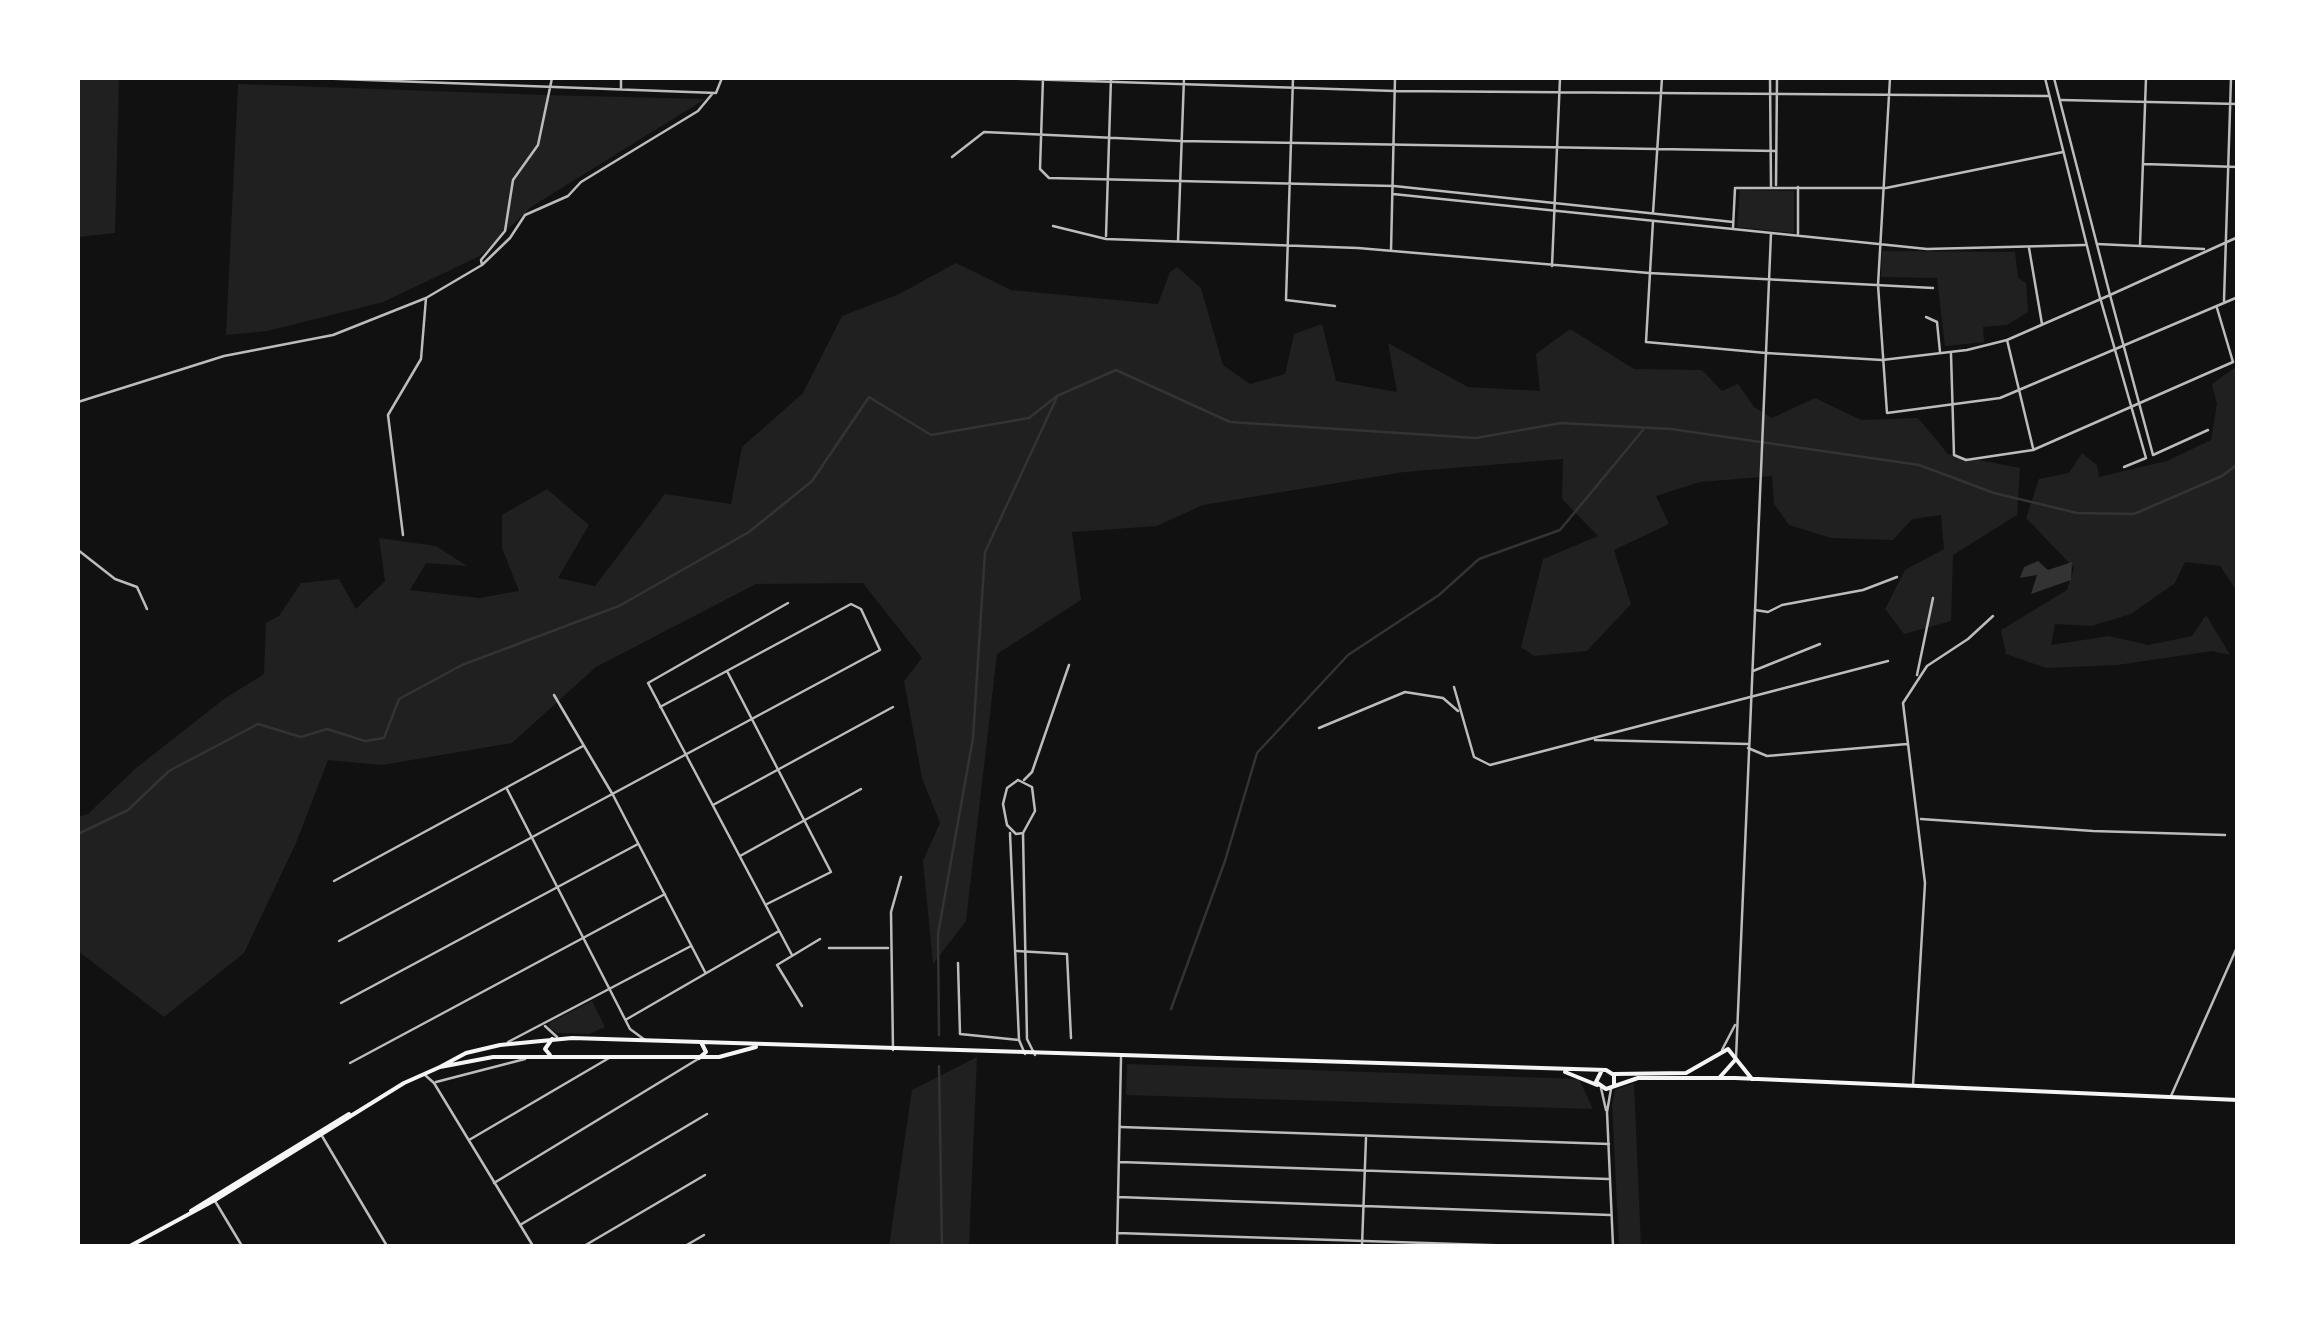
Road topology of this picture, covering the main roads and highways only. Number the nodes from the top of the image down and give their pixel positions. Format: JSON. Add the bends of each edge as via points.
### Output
{"nodes":[{"id":1,"x":552,"y":1039,"type":"junction"},
{"id":2,"x":701,"y":1042,"type":"junction"},
{"id":3,"x":760,"y":1045,"type":"junction"},
{"id":4,"x":555,"y":1057,"type":"junction"},
{"id":5,"x":699,"y":1058,"type":"junction"},
{"id":6,"x":1736,"y":1059,"type":"junction"},
{"id":7,"x":1704,"y":1065,"type":"junction"},
{"id":8,"x":440,"y":1067,"type":"junction"},
{"id":9,"x":1565,"y":1072,"type":"junction"},
{"id":10,"x":1601,"y":1072,"type":"junction"},
{"id":11,"x":1612,"y":1073,"type":"junction"},
{"id":12,"x":1710,"y":1079,"type":"junction"},
{"id":13,"x":1752,"y":1079,"type":"junction"},
{"id":14,"x":1599,"y":1086,"type":"junction"},
{"id":15,"x":1613,"y":1086,"type":"junction"},
{"id":16,"x":2238,"y":1100,"type":"edge"},
{"id":17,"x":353,"y":1113,"type":"junction"},
{"id":18,"x":294,"y":1150,"type":"junction"},
{"id":19,"x":284,"y":1151,"type":"junction"},
{"id":20,"x":235,"y":1183,"type":"junction"},
{"id":21,"x":219,"y":1190,"type":"junction"},
{"id":22,"x":214,"y":1200,"type":"junction"},
{"id":23,"x":202,"y":1201,"type":"junction"},
{"id":24,"x":190,"y":1212,"type":"junction"},
{"id":25,"x":130,"y":1246,"type":"edge"}],
"edges":[{"from":1,"to":2,"type":"main road"},
{"from":1,"to":4,"type":"main road","via":[[546,1049]]},
{"from":1,"to":8,"type":"main road","via":[[466,1053]]},
{"from":2,"to":3,"type":"main road"},
{"from":2,"to":5,"type":"main road","via":[[706,1052]]},
{"from":3,"to":5,"type":"main road"},
{"from":3,"to":9,"type":"main road"},
{"from":4,"to":5,"type":"main road"},
{"from":4,"to":8,"type":"main road","via":[[480,1058]]},
{"from":6,"to":7,"type":"main road","via":[[1722,1050]]},
{"from":6,"to":12,"type":"main road","via":[[1728,1073]]},
{"from":6,"to":13,"type":"main road"},
{"from":7,"to":11,"type":"main road","via":[[1674,1074]]},
{"from":7,"to":12,"type":"main road"},
{"from":8,"to":17,"type":"main road"},
{"from":9,"to":10,"type":"main road"},
{"from":9,"to":14,"type":"main road"},
{"from":10,"to":11,"type":"main road"},
{"from":10,"to":14,"type":"main road"},
{"from":11,"to":15,"type":"main road"},
{"from":12,"to":13,"type":"main road"},
{"from":12,"to":15,"type":"main road","via":[[1638,1078]]},
{"from":13,"to":16,"type":"main road"},
{"from":14,"to":15,"type":"main road"},
{"from":17,"to":18,"type":"main road"},
{"from":17,"to":19,"type":"main road"},
{"from":18,"to":19,"type":"main road"},
{"from":18,"to":20,"type":"main road"},
{"from":19,"to":20,"type":"main road"},
{"from":20,"to":21,"type":"main road"},
{"from":20,"to":22,"type":"main road"},
{"from":21,"to":22,"type":"main road"},
{"from":21,"to":23,"type":"main road"},
{"from":22,"to":23,"type":"main road"},
{"from":22,"to":24,"type":"main road"},
{"from":23,"to":24,"type":"main road"},
{"from":24,"to":25,"type":"main road"}]}
